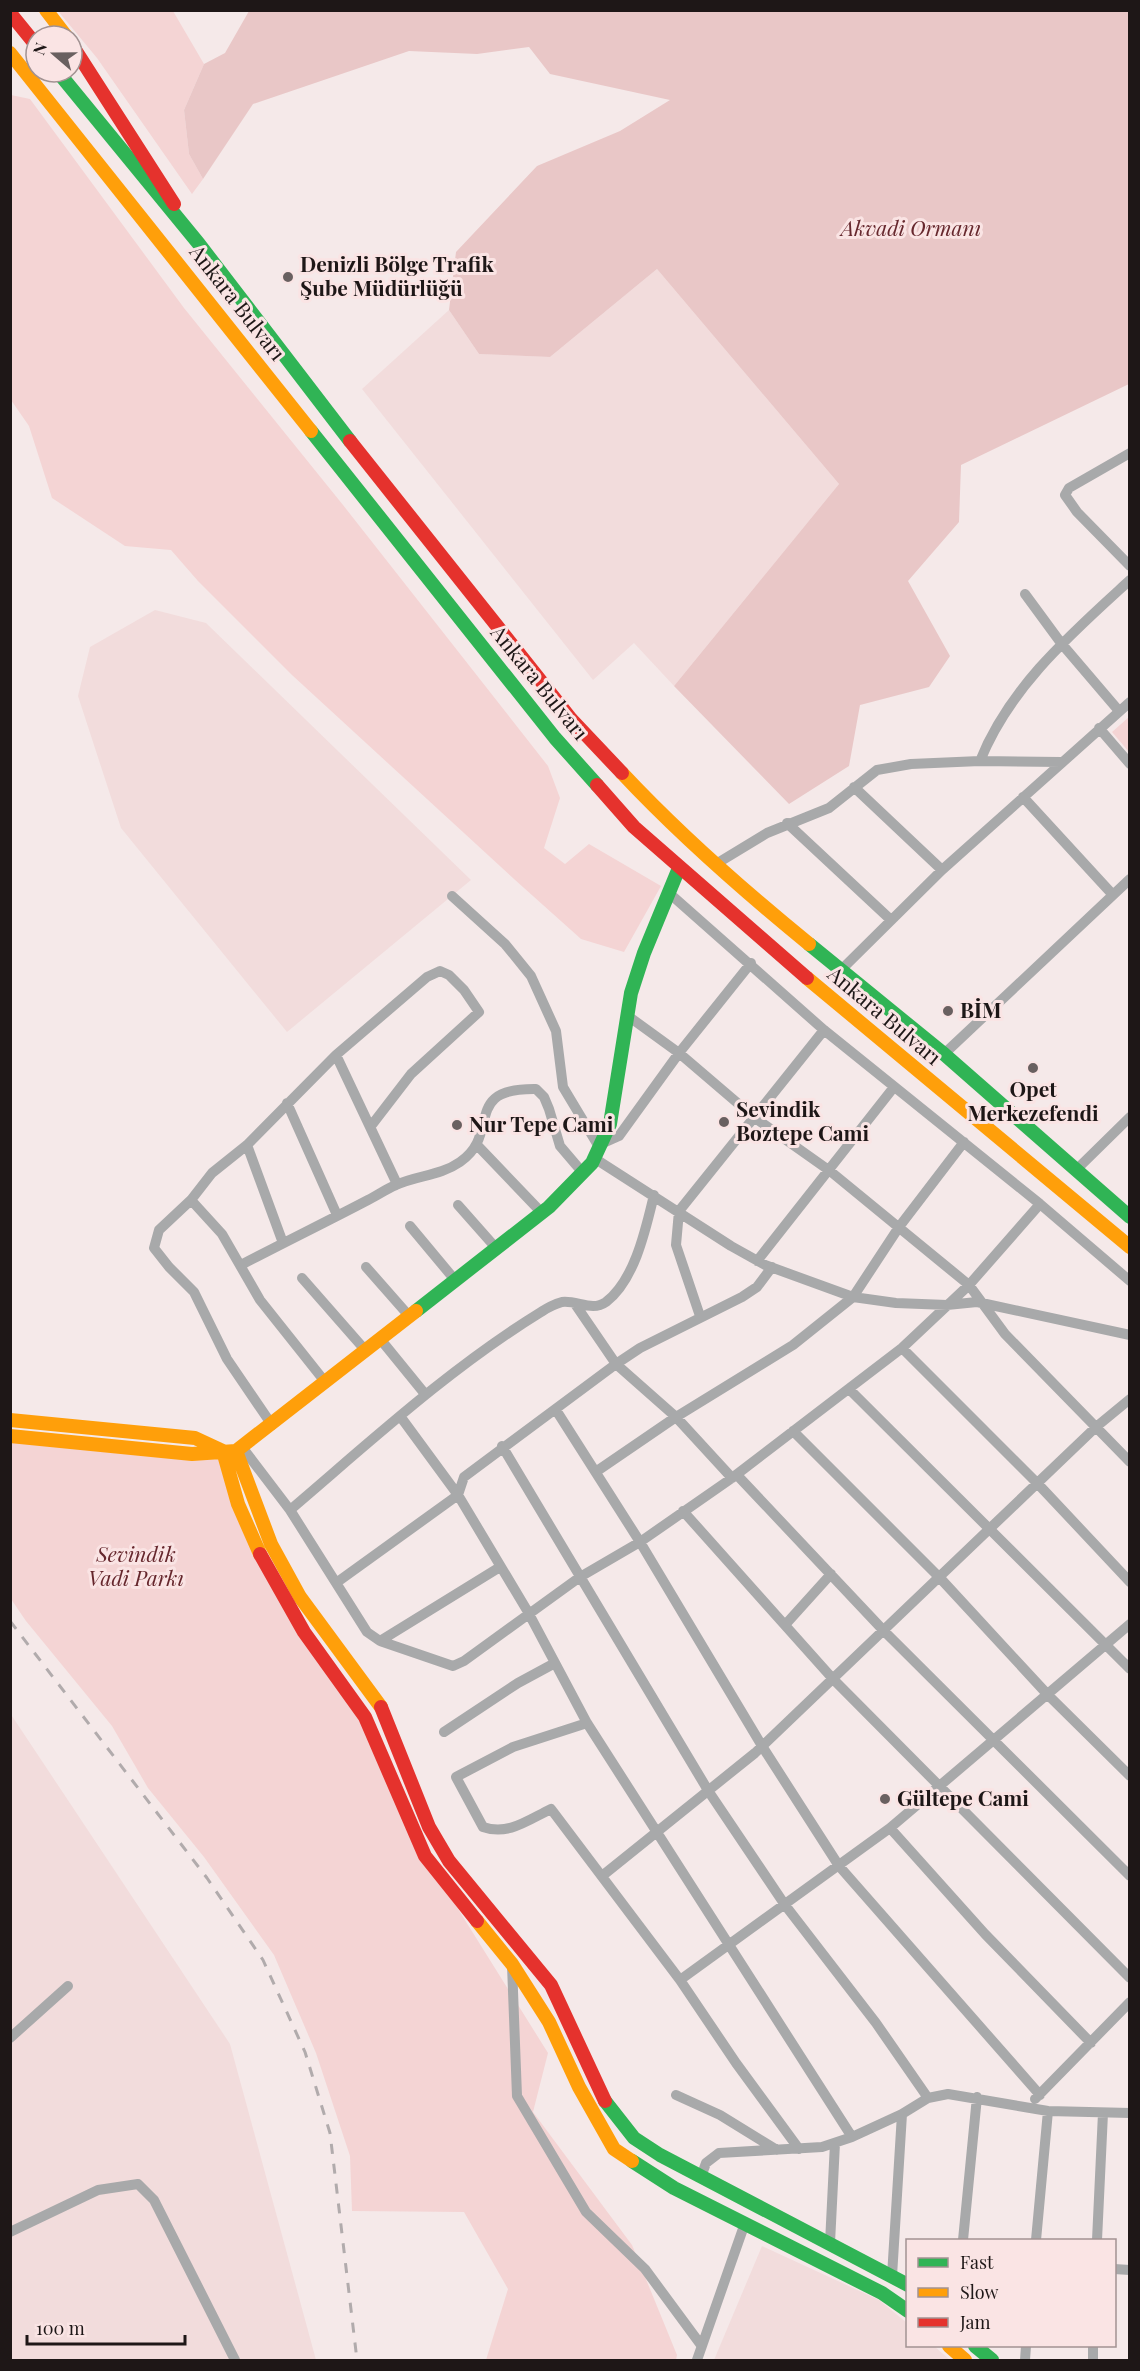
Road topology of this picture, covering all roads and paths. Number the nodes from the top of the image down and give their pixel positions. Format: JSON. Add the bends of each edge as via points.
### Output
{"nodes":[{"id":1,"x":46,"y":10,"type":"edge"},
{"id":2,"x":10,"y":13,"type":"edge"},
{"id":3,"x":57,"y":24,"type":"edge"},
{"id":4,"x":24,"y":30,"type":"edge"},
{"id":5,"x":10,"y":53,"type":"edge"},
{"id":6,"x":84,"y":64,"type":"edge"},
{"id":7,"x":68,"y":84,"type":"edge"},
{"id":8,"x":199,"y":244,"type":"junction"},
{"id":9,"x":1130,"y":453,"type":"edge"},
{"id":10,"x":1130,"y":566,"type":"edge"},
{"id":11,"x":1128,"y":584,"type":"edge"},
{"id":12,"x":1025,"y":594,"type":"dead end"},
{"id":13,"x":1061,"y":643,"type":"junction"},
{"id":14,"x":1130,"y":702,"type":"edge"},
{"id":15,"x":1119,"y":711,"type":"junction"},
{"id":16,"x":1099,"y":728,"type":"junction"},
{"id":17,"x":980,"y":761,"type":"junction"},
{"id":18,"x":1061,"y":762,"type":"junction"},
{"id":19,"x":1130,"y":764,"type":"edge"},
{"id":20,"x":854,"y":787,"type":"junction"},
{"id":21,"x":1023,"y":796,"type":"junction"},
{"id":22,"x":787,"y":823,"type":"junction"},
{"id":23,"x":716,"y":864,"type":"junction"},
{"id":24,"x":679,"y":868,"type":"junction"},
{"id":25,"x":942,"y":870,"type":"junction"},
{"id":26,"x":1130,"y":879,"type":"edge"},
{"id":27,"x":669,"y":893,"type":"junction"},
{"id":28,"x":1113,"y":895,"type":"junction"},
{"id":29,"x":452,"y":896,"type":"dead end"},
{"id":30,"x":891,"y":920,"type":"junction"},
{"id":31,"x":750,"y":963,"type":"junction"},
{"id":32,"x":842,"y":969,"type":"junction"},
{"id":33,"x":628,"y":1016,"type":"junction"},
{"id":34,"x":824,"y":1030,"type":"junction"},
{"id":35,"x":679,"y":1053,"type":"junction"},
{"id":36,"x":336,"y":1054,"type":"junction"},
{"id":37,"x":944,"y":1054,"type":"junction"},
{"id":38,"x":894,"y":1087,"type":"junction"},
{"id":39,"x":287,"y":1103,"type":"junction"},
{"id":40,"x":1130,"y":1117,"type":"edge"},
{"id":41,"x":755,"y":1118,"type":"junction"},
{"id":42,"x":371,"y":1125,"type":"junction"},
{"id":43,"x":964,"y":1142,"type":"junction"},
{"id":44,"x":247,"y":1145,"type":"junction"},
{"id":45,"x":477,"y":1146,"type":"junction"},
{"id":46,"x":598,"y":1149,"type":"junction"},
{"id":47,"x":830,"y":1170,"type":"junction"},
{"id":48,"x":1076,"y":1170,"type":"junction"},
{"id":49,"x":583,"y":1173,"type":"junction"},
{"id":50,"x":397,"y":1184,"type":"junction"},
{"id":51,"x":654,"y":1195,"type":"junction"},
{"id":52,"x":191,"y":1200,"type":"junction"},
{"id":53,"x":1040,"y":1204,"type":"junction"},
{"id":54,"x":458,"y":1205,"type":"dead end"},
{"id":55,"x":679,"y":1210,"type":"junction"},
{"id":56,"x":542,"y":1213,"type":"junction"},
{"id":57,"x":337,"y":1215,"type":"junction"},
{"id":58,"x":1130,"y":1217,"type":"edge"},
{"id":59,"x":410,"y":1226,"type":"dead end"},
{"id":60,"x":899,"y":1227,"type":"junction"},
{"id":61,"x":283,"y":1244,"type":"junction"},
{"id":62,"x":1130,"y":1246,"type":"edge"},
{"id":63,"x":496,"y":1248,"type":"junction"},
{"id":64,"x":757,"y":1261,"type":"junction"},
{"id":65,"x":242,"y":1265,"type":"junction"},
{"id":66,"x":366,"y":1267,"type":"dead end"},
{"id":67,"x":772,"y":1268,"type":"junction"},
{"id":68,"x":302,"y":1278,"type":"dead end"},
{"id":69,"x":455,"y":1281,"type":"junction"},
{"id":70,"x":1130,"y":1281,"type":"edge"},
{"id":71,"x":969,"y":1285,"type":"junction"},
{"id":72,"x":854,"y":1297,"type":"junction"},
{"id":73,"x":982,"y":1303,"type":"junction"},
{"id":74,"x":575,"y":1304,"type":"junction"},
{"id":75,"x":947,"y":1305,"type":"junction"},
{"id":76,"x":410,"y":1317,"type":"junction"},
{"id":77,"x":700,"y":1317,"type":"junction"},
{"id":78,"x":1130,"y":1335,"type":"edge"},
{"id":79,"x":381,"y":1340,"type":"junction"},
{"id":80,"x":902,"y":1348,"type":"junction"},
{"id":81,"x":366,"y":1351,"type":"junction"},
{"id":82,"x":616,"y":1364,"type":"junction"},
{"id":83,"x":326,"y":1383,"type":"junction"},
{"id":84,"x":849,"y":1389,"type":"junction"},
{"id":85,"x":425,"y":1394,"type":"junction"},
{"id":86,"x":1130,"y":1399,"type":"edge"},
{"id":87,"x":556,"y":1410,"type":"junction"},
{"id":88,"x":400,"y":1416,"type":"junction"},
{"id":89,"x":676,"y":1417,"type":"junction"},
{"id":90,"x":10,"y":1420,"type":"edge"},
{"id":91,"x":272,"y":1425,"type":"junction"},
{"id":92,"x":1096,"y":1427,"type":"junction"},
{"id":93,"x":793,"y":1431,"type":"junction"},
{"id":94,"x":10,"y":1436,"type":"edge"},
{"id":95,"x":502,"y":1446,"type":"junction"},
{"id":96,"x":234,"y":1450,"type":"junction"},
{"id":97,"x":1130,"y":1462,"type":"edge"},
{"id":98,"x":597,"y":1471,"type":"junction"},
{"id":99,"x":734,"y":1477,"type":"junction"},
{"id":100,"x":1038,"y":1484,"type":"junction"},
{"id":101,"x":458,"y":1495,"type":"junction"},
{"id":102,"x":290,"y":1510,"type":"junction"},
{"id":103,"x":683,"y":1511,"type":"junction"},
{"id":104,"x":991,"y":1529,"type":"junction"},
{"id":105,"x":640,"y":1542,"type":"junction"},
{"id":106,"x":500,"y":1567,"type":"junction"},
{"id":107,"x":831,"y":1574,"type":"junction"},
{"id":108,"x":580,"y":1577,"type":"junction"},
{"id":109,"x":940,"y":1578,"type":"junction"},
{"id":110,"x":1130,"y":1582,"type":"edge"},
{"id":111,"x":336,"y":1583,"type":"junction"},
{"id":112,"x":528,"y":1612,"type":"junction"},
{"id":113,"x":1130,"y":1624,"type":"edge"},
{"id":114,"x":784,"y":1625,"type":"junction"},
{"id":115,"x":884,"y":1631,"type":"junction"},
{"id":116,"x":380,"y":1641,"type":"junction"},
{"id":117,"x":1105,"y":1644,"type":"junction"},
{"id":118,"x":555,"y":1663,"type":"junction"},
{"id":119,"x":1130,"y":1669,"type":"edge"},
{"id":120,"x":833,"y":1679,"type":"junction"},
{"id":121,"x":1048,"y":1695,"type":"junction"},
{"id":122,"x":587,"y":1723,"type":"junction"},
{"id":123,"x":444,"y":1732,"type":"dead end"},
{"id":124,"x":995,"y":1742,"type":"junction"},
{"id":125,"x":762,"y":1746,"type":"junction"},
{"id":126,"x":1130,"y":1776,"type":"edge"},
{"id":127,"x":939,"y":1787,"type":"junction"},
{"id":128,"x":709,"y":1792,"type":"junction"},
{"id":129,"x":890,"y":1828,"type":"junction"},
{"id":130,"x":657,"y":1833,"type":"junction"},
{"id":131,"x":839,"y":1866,"type":"junction"},
{"id":132,"x":602,"y":1876,"type":"junction"},
{"id":133,"x":1130,"y":1876,"type":"edge"},
{"id":134,"x":785,"y":1905,"type":"junction"},
{"id":135,"x":728,"y":1943,"type":"junction"},
{"id":136,"x":512,"y":1964,"type":"junction"},
{"id":137,"x":1130,"y":1978,"type":"edge"},
{"id":138,"x":680,"y":1980,"type":"junction"},
{"id":139,"x":68,"y":1986,"type":"dead end"},
{"id":140,"x":1130,"y":2002,"type":"edge"},
{"id":141,"x":10,"y":2038,"type":"edge"},
{"id":142,"x":1091,"y":2043,"type":"junction"},
{"id":143,"x":1040,"y":2095,"type":"junction"},
{"id":144,"x":676,"y":2096,"type":"dead end"},
{"id":145,"x":977,"y":2097,"type":"junction"},
{"id":146,"x":928,"y":2098,"type":"junction"},
{"id":147,"x":1026,"y":2106,"type":"junction"},
{"id":148,"x":1048,"y":2111,"type":"junction"},
{"id":149,"x":1103,"y":2113,"type":"junction"},
{"id":150,"x":1130,"y":2113,"type":"edge"},
{"id":151,"x":902,"y":2114,"type":"junction"},
{"id":152,"x":852,"y":2137,"type":"junction"},
{"id":153,"x":835,"y":2143,"type":"junction"},
{"id":154,"x":799,"y":2149,"type":"junction"},
{"id":155,"x":778,"y":2150,"type":"junction"},
{"id":156,"x":701,"y":2177,"type":"junction"},
{"id":157,"x":745,"y":2223,"type":"junction"},
{"id":158,"x":10,"y":2232,"type":"edge"},
{"id":159,"x":963,"y":2239,"type":"edge"},
{"id":160,"x":1036,"y":2239,"type":"edge"},
{"id":161,"x":1097,"y":2239,"type":"edge"},
{"id":162,"x":830,"y":2243,"type":"junction"},
{"id":163,"x":892,"y":2276,"type":"junction"},
{"id":164,"x":906,"y":2284,"type":"edge"},
{"id":165,"x":906,"y":2311,"type":"edge"},
{"id":166,"x":701,"y":2345,"type":"junction"},
{"id":167,"x":950,"y":2347,"type":"edge"},
{"id":168,"x":976,"y":2347,"type":"edge"},
{"id":169,"x":235,"y":2361,"type":"edge"},
{"id":170,"x":697,"y":2361,"type":"edge"},
{"id":171,"x":965,"y":2361,"type":"edge"},
{"id":172,"x":992,"y":2361,"type":"edge"}],
"edges":[{"from":1,"to":3,"type":"main road"},
{"from":2,"to":4,"type":"main road"},
{"from":5,"to":24,"type":"main road","name":"Ankara Bulvarı","via":[[555,738],[634,827]]},
{"from":6,"to":8,"type":"main road"},
{"from":7,"to":8,"type":"main road","name":"Ankara Bulvarı"},
{"from":8,"to":23,"type":"main road","name":"Ankara Bulvarı","via":[[324,409],[572,719],[651,804]]},
{"from":9,"to":10,"type":"street","via":[[1069,488],[1065,495]]},
{"from":11,"to":13,"type":"street"},
{"from":12,"to":13,"type":"street"},
{"from":13,"to":15,"type":"street"},
{"from":13,"to":17,"type":"street","via":[[1009,706],[990,735]]},
{"from":14,"to":15,"type":"street"},
{"from":15,"to":16,"type":"street"},
{"from":16,"to":18,"type":"street"},
{"from":16,"to":19,"type":"street"},
{"from":17,"to":18,"type":"street"},
{"from":17,"to":20,"type":"street","via":[[911,764],[878,770]]},
{"from":18,"to":21,"type":"street"},
{"from":20,"to":22,"type":"street","via":[[829,808],[810,818]]},
{"from":20,"to":25,"type":"street"},
{"from":21,"to":25,"type":"street"},
{"from":21,"to":28,"type":"street"},
{"from":22,"to":23,"type":"street"},
{"from":22,"to":30,"type":"street"},
{"from":23,"to":32,"type":"main road","name":"Ankara Bulvarı"},
{"from":24,"to":27,"type":"main road"},
{"from":24,"to":62,"type":"main road","name":"Ankara Bulvarı"},
{"from":25,"to":30,"type":"street"},
{"from":26,"to":28,"type":"street"},
{"from":27,"to":31,"type":"street"},
{"from":27,"to":33,"type":"main road","via":[[644,952]]},
{"from":28,"to":37,"type":"street"},
{"from":29,"to":46,"type":"street","via":[[505,944],[531,976],[556,1031],[563,1087]]},
{"from":30,"to":32,"type":"street"},
{"from":31,"to":34,"type":"street"},
{"from":31,"to":35,"type":"street"},
{"from":32,"to":37,"type":"main road","name":"Ankara Bulvarı"},
{"from":33,"to":35,"type":"street"},
{"from":33,"to":46,"type":"main road","via":[[610,1124]]},
{"from":34,"to":38,"type":"street"},
{"from":34,"to":41,"type":"street"},
{"from":35,"to":41,"type":"street"},
{"from":35,"to":46,"type":"street","via":[[619,1136]]},
{"from":36,"to":39,"type":"street"},
{"from":36,"to":42,"type":"street"},
{"from":36,"to":42,"type":"street","via":[[398,1000],[440,971],[464,990],[479,1012],[411,1074]]},
{"from":37,"to":48,"type":"main road","name":"Ankara Bulvarı"},
{"from":38,"to":43,"type":"street"},
{"from":38,"to":47,"type":"street"},
{"from":39,"to":44,"type":"street"},
{"from":39,"to":57,"type":"street"},
{"from":40,"to":48,"type":"street"},
{"from":41,"to":47,"type":"street"},
{"from":41,"to":55,"type":"street"},
{"from":42,"to":50,"type":"street"},
{"from":43,"to":53,"type":"street"},
{"from":43,"to":60,"type":"street"},
{"from":44,"to":52,"type":"street","via":[[212,1173]]},
{"from":44,"to":61,"type":"street"},
{"from":45,"to":49,"type":"street","via":[[489,1104],[496,1095],[537,1089],[549,1109],[560,1146]]},
{"from":45,"to":50,"type":"street","via":[[443,1173]]},
{"from":45,"to":56,"type":"street"},
{"from":46,"to":49,"type":"main road"},
{"from":46,"to":51,"type":"street"},
{"from":47,"to":60,"type":"street"},
{"from":47,"to":64,"type":"street"},
{"from":48,"to":58,"type":"main road","name":"Ankara Bulvarı"},
{"from":49,"to":56,"type":"main road"},
{"from":50,"to":57,"type":"street"},
{"from":51,"to":55,"type":"street"},
{"from":51,"to":74,"type":"street","via":[[635,1260],[621,1285],[607,1302],[597,1307]]},
{"from":52,"to":65,"type":"street","via":[[222,1234]]},
{"from":52,"to":91,"type":"street","via":[[159,1230],[154,1248],[194,1292],[227,1359]]},
{"from":53,"to":70,"type":"street"},
{"from":53,"to":71,"type":"street"},
{"from":54,"to":63,"type":"street"},
{"from":55,"to":64,"type":"street"},
{"from":55,"to":77,"type":"street","via":[[676,1245]]},
{"from":56,"to":63,"type":"main road"},
{"from":57,"to":61,"type":"street"},
{"from":59,"to":69,"type":"street"},
{"from":60,"to":71,"type":"street"},
{"from":60,"to":72,"type":"street"},
{"from":61,"to":65,"type":"street"},
{"from":63,"to":69,"type":"main road"},
{"from":64,"to":67,"type":"street"},
{"from":65,"to":83,"type":"street","via":[[260,1300]]},
{"from":66,"to":76,"type":"street"},
{"from":67,"to":72,"type":"street"},
{"from":67,"to":77,"type":"street","via":[[757,1287]]},
{"from":68,"to":81,"type":"street"},
{"from":69,"to":76,"type":"main road"},
{"from":71,"to":73,"type":"street"},
{"from":71,"to":75,"type":"street"},
{"from":72,"to":75,"type":"street"},
{"from":72,"to":89,"type":"street","via":[[793,1345]]},
{"from":73,"to":75,"type":"street"},
{"from":73,"to":78,"type":"street"},
{"from":73,"to":92,"type":"street","via":[[1005,1334]]},
{"from":74,"to":82,"type":"street"},
{"from":74,"to":85,"type":"street","via":[[563,1302],[545,1310],[501,1337]]},
{"from":75,"to":80,"type":"street"},
{"from":76,"to":79,"type":"main road"},
{"from":77,"to":82,"type":"street"},
{"from":79,"to":81,"type":"main road"},
{"from":79,"to":85,"type":"street"},
{"from":80,"to":84,"type":"street"},
{"from":80,"to":100,"type":"street"},
{"from":81,"to":83,"type":"main road"},
{"from":82,"to":87,"type":"street"},
{"from":82,"to":89,"type":"street"},
{"from":83,"to":91,"type":"main road"},
{"from":84,"to":93,"type":"street"},
{"from":84,"to":104,"type":"street"},
{"from":85,"to":88,"type":"street"},
{"from":86,"to":92,"type":"street"},
{"from":87,"to":95,"type":"street"},
{"from":87,"to":98,"type":"street"},
{"from":88,"to":101,"type":"street"},
{"from":88,"to":102,"type":"street"},
{"from":89,"to":98,"type":"street"},
{"from":89,"to":99,"type":"street"},
{"from":90,"to":96,"type":"main road","via":[[195,1438]]},
{"from":91,"to":96,"type":"main road"},
{"from":92,"to":97,"type":"street"},
{"from":92,"to":100,"type":"street"},
{"from":93,"to":99,"type":"street"},
{"from":93,"to":109,"type":"street"},
{"from":94,"to":96,"type":"main road","via":[[192,1454]]},
{"from":95,"to":101,"type":"street","via":[[464,1477]]},
{"from":95,"to":108,"type":"street"},
{"from":96,"to":102,"type":"street"},
{"from":96,"to":136,"type":"main road","via":[[238,1504],[257,1549],[303,1632],[365,1717],[425,1856]]},
{"from":96,"to":156,"type":"main road","via":[[271,1544],[300,1597],[378,1700],[423,1815],[449,1861],[551,1985],[609,2109],[634,2138]]},
{"from":98,"to":105,"type":"street"},
{"from":99,"to":103,"type":"street"},
{"from":99,"to":107,"type":"street"},
{"from":100,"to":104,"type":"street"},
{"from":100,"to":110,"type":"street"},
{"from":101,"to":106,"type":"street"},
{"from":101,"to":111,"type":"street"},
{"from":102,"to":111,"type":"street"},
{"from":103,"to":105,"type":"street"},
{"from":103,"to":114,"type":"street"},
{"from":104,"to":109,"type":"street"},
{"from":104,"to":117,"type":"street"},
{"from":105,"to":108,"type":"street"},
{"from":105,"to":125,"type":"street"},
{"from":106,"to":112,"type":"street"},
{"from":106,"to":116,"type":"street"},
{"from":107,"to":114,"type":"street"},
{"from":107,"to":115,"type":"street"},
{"from":108,"to":112,"type":"street"},
{"from":108,"to":128,"type":"street"},
{"from":109,"to":115,"type":"street"},
{"from":109,"to":121,"type":"street"},
{"from":111,"to":116,"type":"street","via":[[367,1632]]},
{"from":112,"to":116,"type":"street","via":[[453,1666]]},
{"from":112,"to":118,"type":"street"},
{"from":113,"to":117,"type":"street"},
{"from":114,"to":120,"type":"street"},
{"from":115,"to":120,"type":"street"},
{"from":115,"to":124,"type":"street"},
{"from":117,"to":119,"type":"street"},
{"from":117,"to":121,"type":"street"},
{"from":118,"to":122,"type":"street"},
{"from":118,"to":123,"type":"street"},
{"from":120,"to":125,"type":"street"},
{"from":120,"to":127,"type":"street"},
{"from":121,"to":124,"type":"street"},
{"from":121,"to":126,"type":"street"},
{"from":122,"to":130,"type":"street"},
{"from":122,"to":132,"type":"street","via":[[513,1747],[456,1777],[483,1827],[506,1831],[551,1809]]},
{"from":124,"to":127,"type":"street"},
{"from":124,"to":133,"type":"street"},
{"from":125,"to":128,"type":"street"},
{"from":125,"to":131,"type":"street"},
{"from":127,"to":129,"type":"street"},
{"from":127,"to":137,"type":"street"},
{"from":128,"to":130,"type":"street"},
{"from":128,"to":134,"type":"street"},
{"from":129,"to":131,"type":"street"},
{"from":129,"to":142,"type":"street"},
{"from":130,"to":132,"type":"street"},
{"from":130,"to":135,"type":"street"},
{"from":131,"to":134,"type":"street"},
{"from":131,"to":143,"type":"street"},
{"from":132,"to":138,"type":"street"},
{"from":134,"to":135,"type":"street"},
{"from":134,"to":146,"type":"street"},
{"from":135,"to":138,"type":"street"},
{"from":135,"to":152,"type":"street"},
{"from":136,"to":157,"type":"main road","via":[[549,2022],[614,2149],[674,2188]]},
{"from":136,"to":166,"type":"street","via":[[517,2096],[586,2212],[645,2269]]},
{"from":138,"to":154,"type":"street"},
{"from":139,"to":141,"type":"street"},
{"from":140,"to":142,"type":"street"},
{"from":142,"to":143,"type":"street"},
{"from":143,"to":147,"type":"street"},
{"from":144,"to":155,"type":"street","via":[[720,2115]]},
{"from":145,"to":146,"type":"street","via":[[948,2094]]},
{"from":145,"to":147,"type":"street"},
{"from":145,"to":159,"type":"street"},
{"from":146,"to":151,"type":"street"},
{"from":147,"to":148,"type":"street"},
{"from":148,"to":149,"type":"street"},
{"from":148,"to":160,"type":"street"},
{"from":149,"to":150,"type":"street"},
{"from":149,"to":161,"type":"street"},
{"from":151,"to":152,"type":"street"},
{"from":151,"to":163,"type":"street"},
{"from":152,"to":153,"type":"street"},
{"from":153,"to":154,"type":"street"},
{"from":153,"to":162,"type":"street"},
{"from":154,"to":155,"type":"street"},
{"from":155,"to":156,"type":"street","via":[[719,2153],[706,2163]]},
{"from":156,"to":162,"type":"main road"},
{"from":157,"to":165,"type":"main road","via":[[882,2293]]},
{"from":157,"to":166,"type":"street"},
{"from":158,"to":169,"type":"street","via":[[98,2190],[138,2184],[154,2200]]},
{"from":162,"to":163,"type":"main road"},
{"from":163,"to":164,"type":"main road"},
{"from":166,"to":170,"type":"street"},
{"from":167,"to":171,"type":"main road"},
{"from":168,"to":172,"type":"main road"}]}
